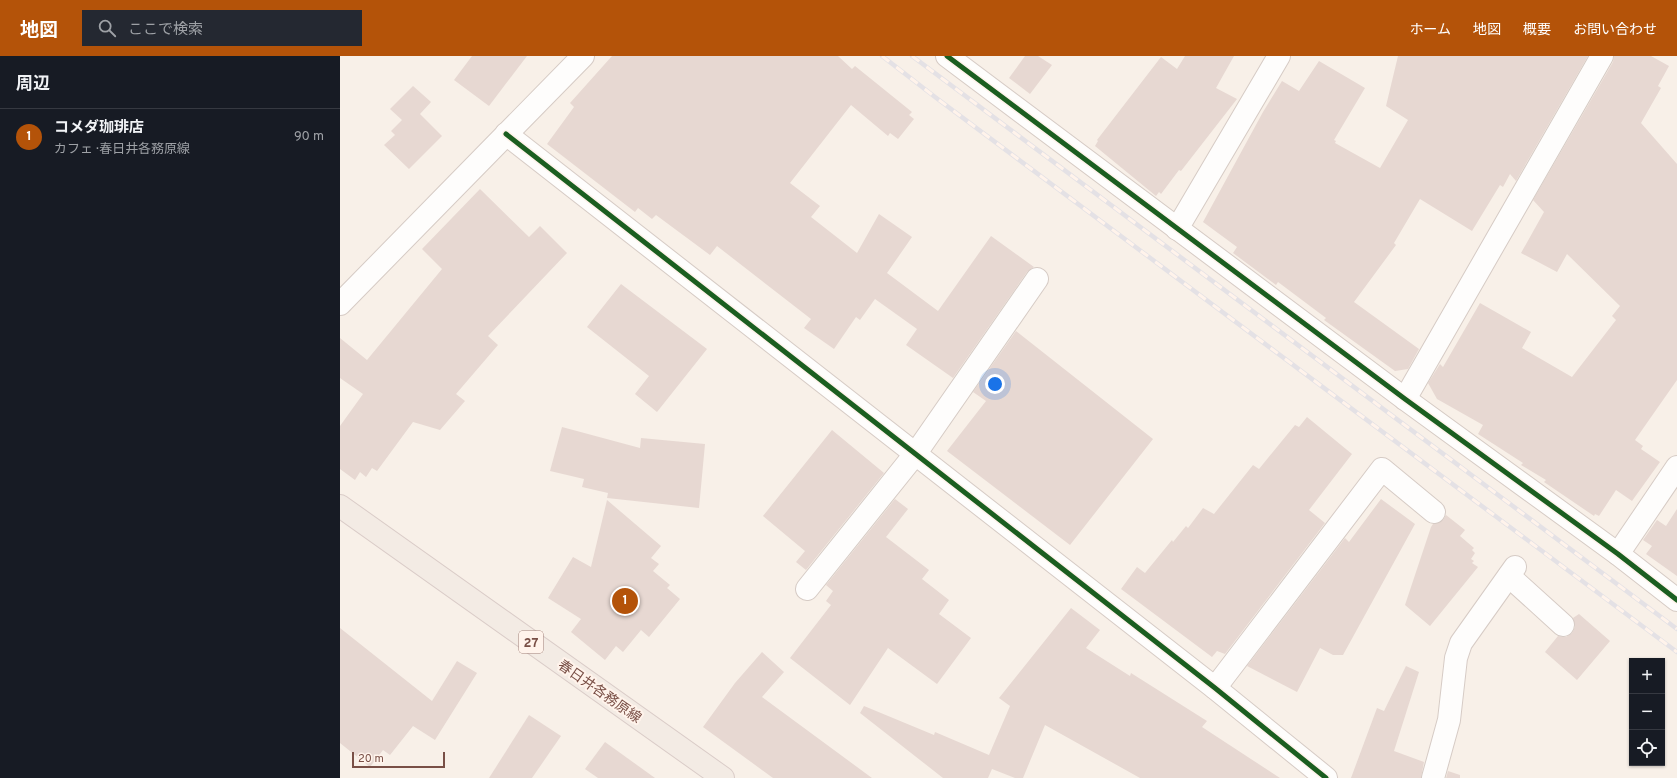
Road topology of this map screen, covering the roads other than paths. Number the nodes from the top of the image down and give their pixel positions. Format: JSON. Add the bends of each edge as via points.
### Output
{"nodes":[{"id":1,"x":583,"y":56,"type":"edge"},
{"id":2,"x":947,"y":56,"type":"edge"},
{"id":3,"x":1279,"y":56,"type":"edge"},
{"id":4,"x":1602,"y":56,"type":"edge"},
{"id":5,"x":506,"y":134,"type":"junction"},
{"id":6,"x":1177,"y":229,"type":"junction"},
{"id":7,"x":1037,"y":279,"type":"dead end"},
{"id":8,"x":340,"y":304,"type":"edge"},
{"id":9,"x":1405,"y":399,"type":"junction"},
{"id":10,"x":916,"y":453,"type":"junction"},
{"id":11,"x":1677,"y":467,"type":"edge"},
{"id":12,"x":340,"y":506,"type":"edge"},
{"id":13,"x":1434,"y":512,"type":"dead end"},
{"id":14,"x":1618,"y":554,"type":"junction"},
{"id":15,"x":807,"y":589,"type":"dead end"},
{"id":16,"x":1677,"y":600,"type":"edge"},
{"id":17,"x":1563,"y":624,"type":"dead end"},
{"id":18,"x":1215,"y":688,"type":"junction"},
{"id":19,"x":723,"y":778,"type":"edge"},
{"id":20,"x":1326,"y":778,"type":"edge"},
{"id":21,"x":1433,"y":778,"type":"edge"}],
"edges":[{"from":1,"to":5,"type":"street"},
{"from":2,"to":6,"type":"street"},
{"from":3,"to":6,"type":"street"},
{"from":4,"to":9,"type":"street"},
{"from":5,"to":8,"type":"street"},
{"from":5,"to":10,"type":"street"},
{"from":6,"to":9,"type":"street"},
{"from":7,"to":10,"type":"street"},
{"from":9,"to":14,"type":"street"},
{"from":10,"to":15,"type":"street"},
{"from":10,"to":18,"type":"street"},
{"from":11,"to":14,"type":"street"},
{"from":12,"to":19,"type":"main road","name":"春日井各務原線","number":"27"},
{"from":13,"to":18,"type":"street","via":[[1382,470]]},
{"from":14,"to":16,"type":"street"},
{"from":17,"to":21,"type":"street","via":[[1512,571],[1461,643],[1456,658],[1449,720]]},
{"from":18,"to":20,"type":"street"}]}
